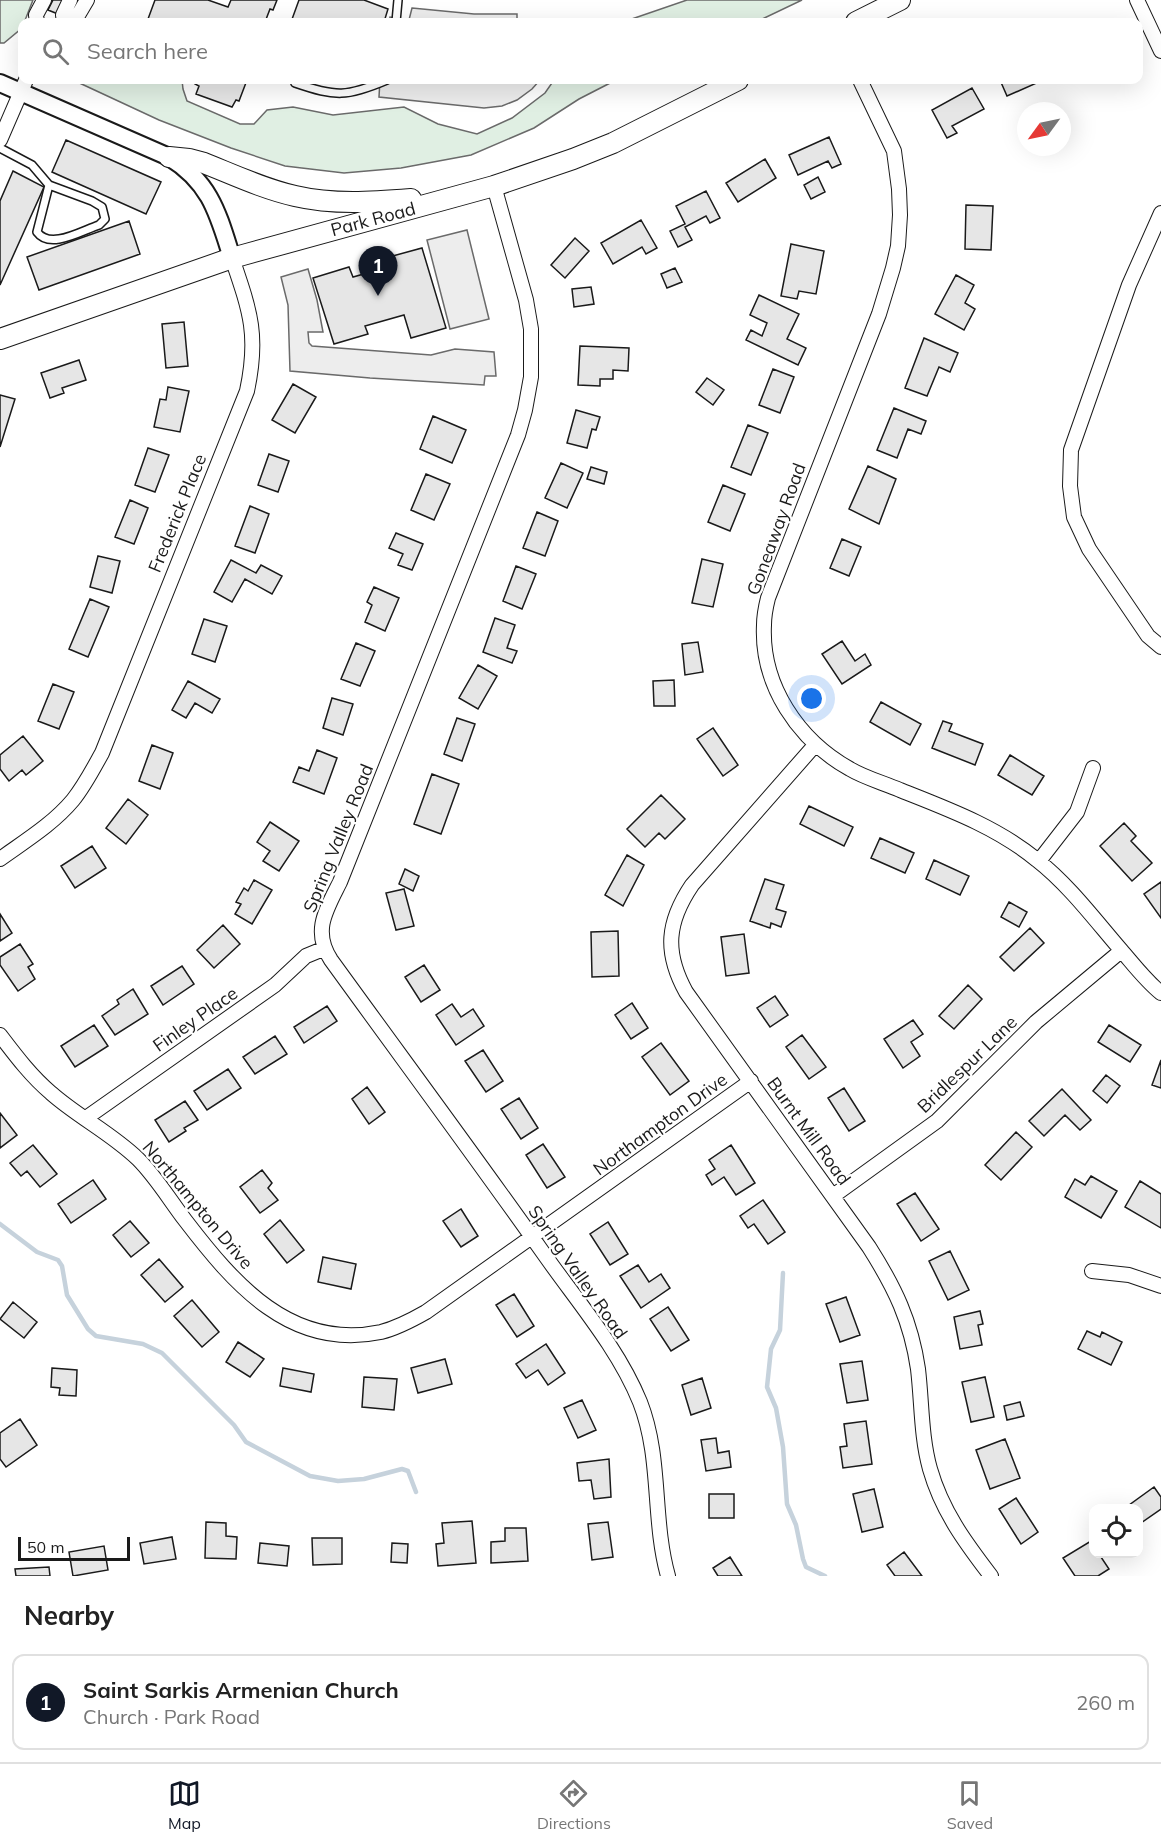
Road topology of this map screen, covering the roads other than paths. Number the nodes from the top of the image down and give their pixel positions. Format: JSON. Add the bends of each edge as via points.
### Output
{"nodes":[{"id":1,"x":44,"y":0,"type":"edge"},
{"id":2,"x":70,"y":0,"type":"edge"},
{"id":3,"x":87,"y":0,"type":"edge"},
{"id":4,"x":398,"y":0,"type":"edge"},
{"id":5,"x":900,"y":0,"type":"edge"},
{"id":6,"x":1137,"y":0,"type":"edge"},
{"id":7,"x":37,"y":18,"type":"edge"},
{"id":8,"x":63,"y":18,"type":"edge"},
{"id":9,"x":76,"y":18,"type":"edge"},
{"id":10,"x":396,"y":18,"type":"edge"},
{"id":11,"x":864,"y":18,"type":"edge"},
{"id":12,"x":1161,"y":51,"type":"edge"},
{"id":13,"x":0,"y":83,"type":"edge"},
{"id":14,"x":298,"y":84,"type":"edge"},
{"id":15,"x":378,"y":84,"type":"edge"},
{"id":16,"x":730,"y":84,"type":"edge"},
{"id":17,"x":862,"y":84,"type":"edge"},
{"id":18,"x":23,"y":86,"type":"edge"},
{"id":19,"x":0,"y":140,"type":"edge"},
{"id":20,"x":0,"y":148,"type":"edge"},
{"id":21,"x":169,"y":157,"type":"junction"},
{"id":22,"x":49,"y":185,"type":"junction"},
{"id":23,"x":494,"y":186,"type":"junction"},
{"id":24,"x":464,"y":194,"type":"junction"},
{"id":25,"x":1161,"y":213,"type":"edge"},
{"id":26,"x":232,"y":258,"type":"junction"},
{"id":27,"x":0,"y":339,"type":"edge"},
{"id":28,"x":1161,"y":647,"type":"edge"},
{"id":29,"x":815,"y":745,"type":"junction"},
{"id":30,"x":1093,"y":768,"type":"dead end"},
{"id":31,"x":0,"y":859,"type":"edge"},
{"id":32,"x":1039,"y":861,"type":"junction"},
{"id":33,"x":323,"y":948,"type":"junction"},
{"id":34,"x":1121,"y":951,"type":"junction"},
{"id":35,"x":1161,"y":993,"type":"edge"},
{"id":36,"x":0,"y":1035,"type":"edge"},
{"id":37,"x":751,"y":1081,"type":"junction"},
{"id":38,"x":86,"y":1118,"type":"junction"},
{"id":39,"x":833,"y":1196,"type":"junction"},
{"id":40,"x":532,"y":1237,"type":"junction"},
{"id":41,"x":1092,"y":1271,"type":"dead end"},
{"id":42,"x":1161,"y":1286,"type":"edge"},
{"id":43,"x":668,"y":1576,"type":"edge"},
{"id":44,"x":991,"y":1576,"type":"edge"}],
"edges":[{"from":1,"to":7,"type":"street"},
{"from":2,"to":8,"type":"street"},
{"from":3,"to":9,"type":"street"},
{"from":4,"to":10,"type":"lane"},
{"from":5,"to":11,"type":"main road"},
{"from":6,"to":12,"type":"street"},
{"from":13,"to":18,"type":"street","name":"Frederick Place"},
{"from":14,"to":15,"type":"lane","via":[[336,94],[359,92]]},
{"from":16,"to":23,"type":"main road","name":"Park Road","via":[[613,143]]},
{"from":17,"to":29,"type":"street","name":"Goneaway Road","via":[[894,151],[900,216],[898,246],[879,314],[768,598],[764,623],[764,646],[778,694],[788,713]]},
{"from":18,"to":19,"type":"street"},
{"from":18,"to":21,"type":"street","name":"Frederick Place"},
{"from":20,"to":22,"type":"lane","via":[[32,165]]},
{"from":21,"to":24,"type":"main road","via":[[189,159],[284,193],[325,200],[383,201]]},
{"from":21,"to":26,"type":"street","name":"Frederick Place","via":[[197,178],[208,193]]},
{"from":22,"to":22,"type":"lane","via":[[37,232],[41,237],[51,241],[99,225],[105,219],[102,207]]},
{"from":23,"to":24,"type":"main road","name":"Park Road"},
{"from":23,"to":33,"type":"street","name":"Spring Valley Road","via":[[531,329],[531,377],[525,410],[324,916]]},
{"from":24,"to":26,"type":"main road","name":"Park Road"},
{"from":25,"to":28,"type":"street","via":[[1129,285],[1071,450],[1070,486],[1074,517],[1089,549],[1148,636]]},
{"from":26,"to":27,"type":"main road","name":"Park Road"},
{"from":26,"to":31,"type":"street","name":"Frederick Place","via":[[251,316],[252,368],[247,391],[89,778],[51,822]]},
{"from":29,"to":32,"type":"street","name":"Goneaway Road","via":[[852,770],[992,830]]},
{"from":29,"to":37,"type":"street","name":"Burnt Mill Road","via":[[692,885],[675,916],[671,936],[674,967],[686,992]]},
{"from":30,"to":32,"type":"street","via":[[1077,812]]},
{"from":32,"to":34,"type":"street","name":"Goneaway Road"},
{"from":33,"to":38,"type":"street","name":"Finley Place","via":[[306,956],[275,985]]},
{"from":33,"to":40,"type":"street","name":"Spring Valley Road"},
{"from":34,"to":35,"type":"street","name":"Goneaway Road"},
{"from":34,"to":39,"type":"street","name":"Bridlespur Lane","via":[[1036,1022],[937,1120]]},
{"from":36,"to":38,"type":"street","name":"Northampton Drive","via":[[50,1093]]},
{"from":37,"to":39,"type":"street","name":"Burnt Mill Road"},
{"from":37,"to":40,"type":"street","name":"Northampton Drive"},
{"from":38,"to":40,"type":"street","name":"Northampton Drive","via":[[138,1160],[204,1245],[244,1286],[280,1317],[300,1327],[355,1335],[404,1324]]},
{"from":39,"to":44,"type":"street","name":"Burnt Mill Road","via":[[870,1247],[902,1306],[916,1358],[930,1468],[949,1516]]},
{"from":40,"to":43,"type":"street","name":"Spring Valley Road","via":[[611,1349],[640,1402],[654,1458]]},
{"from":41,"to":42,"type":"street","via":[[1130,1275]]}]}
